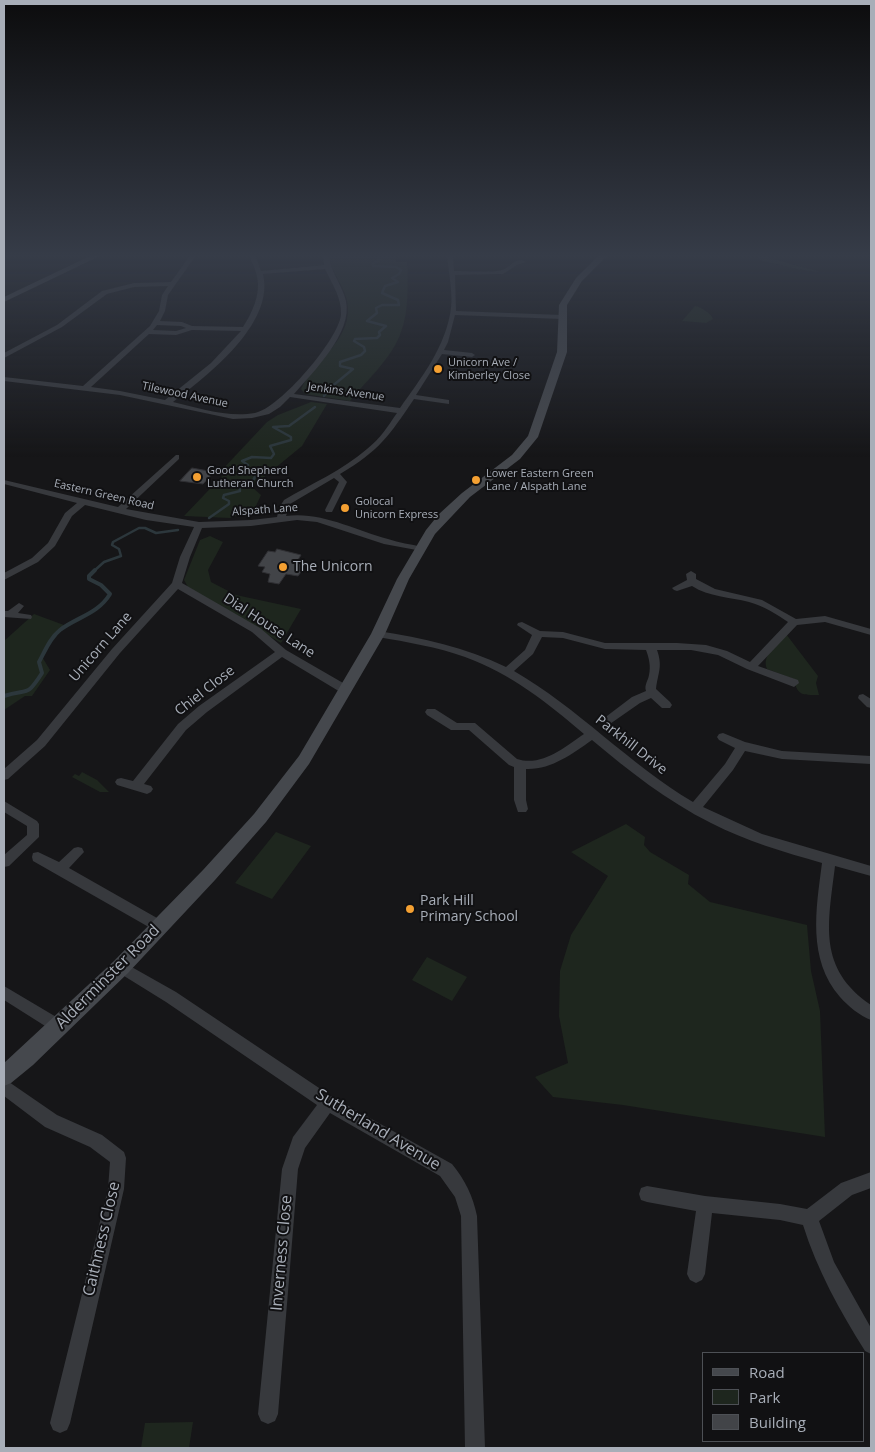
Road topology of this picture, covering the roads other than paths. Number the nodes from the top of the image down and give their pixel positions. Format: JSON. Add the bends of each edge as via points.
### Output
{"nodes":[{"id":1,"x":66,"y":322,"type":"edge"},
{"id":2,"x":248,"y":322,"type":"edge"},
{"id":3,"x":342,"y":322,"type":"edge"},
{"id":4,"x":450,"y":322,"type":"edge"},
{"id":5,"x":562,"y":322,"type":"edge"},
{"id":6,"x":155,"y":323,"type":"joint"},
{"id":7,"x":191,"y":328,"type":"junction"},
{"id":8,"x":244,"y":329,"type":"junction"},
{"id":9,"x":148,"y":332,"type":"junction"},
{"id":10,"x":441,"y":352,"type":"junction"},
{"id":11,"x":472,"y":355,"type":"dead end"},
{"id":12,"x":4,"y":356,"type":"edge"},
{"id":13,"x":4,"y":378,"type":"edge"},
{"id":14,"x":86,"y":388,"type":"junction"},
{"id":15,"x":288,"y":395,"type":"junction"},
{"id":16,"x":412,"y":397,"type":"junction"},
{"id":17,"x":168,"y":402,"type":"junction"},
{"id":18,"x":446,"y":402,"type":"dead end"},
{"id":19,"x":402,"y":411,"type":"junction"},
{"id":20,"x":176,"y":457,"type":"dead end"},
{"id":21,"x":334,"y":474,"type":"junction"},
{"id":22,"x":4,"y":482,"type":"edge"},
{"id":23,"x":83,"y":502,"type":"junction"},
{"id":24,"x":120,"y":510,"type":"junction"},
{"id":25,"x":328,"y":510,"type":"dead end"},
{"id":26,"x":281,"y":518,"type":"junction"},
{"id":27,"x":194,"y":524,"type":"junction"},
{"id":28,"x":419,"y":549,"type":"junction"},
{"id":29,"x":4,"y":577,"type":"edge"},
{"id":30,"x":177,"y":584,"type":"junction"},
{"id":31,"x":677,"y":588,"type":"dead end"},
{"id":32,"x":19,"y":606,"type":"dead end"},
{"id":33,"x":7,"y":614,"type":"edge"},
{"id":34,"x":26,"y":617,"type":"dead end"},
{"id":35,"x":794,"y":622,"type":"junction"},
{"id":36,"x":522,"y":625,"type":"dead end"},
{"id":37,"x":871,"y":632,"type":"edge"},
{"id":38,"x":378,"y":634,"type":"junction"},
{"id":39,"x":538,"y":634,"type":"junction"},
{"id":40,"x":650,"y":646,"type":"junction"},
{"id":41,"x":282,"y":652,"type":"junction"},
{"id":42,"x":751,"y":667,"type":"junction"},
{"id":43,"x":507,"y":672,"type":"junction"},
{"id":44,"x":794,"y":683,"type":"dead end"},
{"id":45,"x":346,"y":690,"type":"junction"},
{"id":46,"x":651,"y":693,"type":"junction"},
{"id":47,"x":666,"y":705,"type":"dead end"},
{"id":48,"x":431,"y":712,"type":"dead end"},
{"id":49,"x":607,"y":722,"type":"dead end"},
{"id":50,"x":592,"y":734,"type":"junction"},
{"id":51,"x":723,"y":737,"type":"dead end"},
{"id":52,"x":742,"y":746,"type":"junction"},
{"id":53,"x":871,"y":760,"type":"edge"},
{"id":54,"x":520,"y":765,"type":"junction"},
{"id":55,"x":4,"y":776,"type":"edge"},
{"id":56,"x":121,"y":782,"type":"dead end"},
{"id":57,"x":4,"y":806,"type":"edge"},
{"id":58,"x":694,"y":808,"type":"junction"},
{"id":59,"x":522,"y":809,"type":"dead end"},
{"id":60,"x":78,"y":852,"type":"dead end"},
{"id":61,"x":38,"y":857,"type":"dead end"},
{"id":62,"x":829,"y":859,"type":"junction"},
{"id":63,"x":4,"y":862,"type":"edge"},
{"id":64,"x":60,"y":869,"type":"junction"},
{"id":65,"x":871,"y":871,"type":"edge"},
{"id":66,"x":159,"y":926,"type":"junction"},
{"id":67,"x":122,"y":967,"type":"junction"},
{"id":68,"x":4,"y":992,"type":"edge"},
{"id":69,"x":871,"y":1013,"type":"edge"},
{"id":70,"x":58,"y":1026,"type":"junction"},
{"id":71,"x":4,"y":1076,"type":"edge"},
{"id":72,"x":4,"y":1087,"type":"edge"},
{"id":73,"x":328,"y":1103,"type":"junction"},
{"id":74,"x":871,"y":1180,"type":"edge"},
{"id":75,"x":646,"y":1194,"type":"dead end"},
{"id":76,"x":705,"y":1204,"type":"junction"},
{"id":77,"x":809,"y":1218,"type":"junction"},
{"id":78,"x":696,"y":1274,"type":"dead end"},
{"id":79,"x":871,"y":1345,"type":"edge"},
{"id":80,"x":268,"y":1414,"type":"dead end"},
{"id":81,"x":60,"y":1423,"type":"dead end"},
{"id":82,"x":475,"y":1448,"type":"edge"}],
"edges":[{"from":1,"to":12,"type":"street"},
{"from":2,"to":8,"type":"street"},
{"from":3,"to":15,"type":"street","name":"Tilewood Avenue","via":[[331,344]]},
{"from":4,"to":10,"type":"street"},
{"from":5,"to":28,"type":"street","name":"Alderminster Road","via":[[562,352],[533,437],[516,457],[443,517]]},
{"from":6,"to":7,"type":"street","via":[[182,324]]},
{"from":6,"to":9,"type":"street"},
{"from":7,"to":8,"type":"street"},
{"from":7,"to":9,"type":"street","via":[[181,332]]},
{"from":8,"to":17,"type":"street","via":[[211,367]]},
{"from":9,"to":14,"type":"street"},
{"from":10,"to":11,"type":"street"},
{"from":10,"to":16,"type":"street"},
{"from":13,"to":14,"type":"street","name":"Tilewood Avenue"},
{"from":14,"to":17,"type":"street","name":"Tilewood Avenue"},
{"from":15,"to":17,"type":"street","name":"Tilewood Avenue","via":[[270,411],[243,417]]},
{"from":15,"to":19,"type":"street","name":"Jenkins Avenue"},
{"from":16,"to":18,"type":"street"},
{"from":16,"to":19,"type":"street"},
{"from":19,"to":21,"type":"street","via":[[378,444]]},
{"from":20,"to":24,"type":"street"},
{"from":21,"to":25,"type":"street","via":[[343,482]]},
{"from":21,"to":26,"type":"street","via":[[287,502]]},
{"from":22,"to":23,"type":"street","name":"Eastern Green Road"},
{"from":23,"to":24,"type":"street","name":"Eastern Green Road"},
{"from":23,"to":29,"type":"street","via":[[68,515],[52,544],[35,560]]},
{"from":24,"to":27,"type":"street","name":"Eastern Green Road"},
{"from":26,"to":27,"type":"street","name":"Alspath Lane"},
{"from":26,"to":28,"type":"street","name":"Alspath Lane","via":[[318,520]]},
{"from":27,"to":30,"type":"street","name":"Unicorn Lane"},
{"from":28,"to":38,"type":"street","name":"Alderminster Road"},
{"from":30,"to":41,"type":"street","name":"Dial House Lane","via":[[256,630]]},
{"from":30,"to":55,"type":"street","name":"Unicorn Lane","via":[[40,743]]},
{"from":31,"to":35,"type":"street","via":[[693,579],[715,592],[756,601]]},
{"from":32,"to":33,"type":"street"},
{"from":33,"to":34,"type":"street"},
{"from":35,"to":37,"type":"street","via":[[825,619]]},
{"from":35,"to":42,"type":"street"},
{"from":36,"to":39,"type":"street"},
{"from":38,"to":43,"type":"street","name":"Parkhill Drive","via":[[461,651]]},
{"from":38,"to":45,"type":"street","name":"Alderminster Road"},
{"from":39,"to":40,"type":"street","via":[[560,633],[604,646]]},
{"from":39,"to":43,"type":"street","via":[[529,652]]},
{"from":40,"to":42,"type":"street","via":[[721,652]]},
{"from":40,"to":46,"type":"street","via":[[656,664]]},
{"from":41,"to":45,"type":"street","name":"Dial House Lane"},
{"from":41,"to":56,"type":"street","name":"Chiel Close","via":[[189,721],[141,788]]},
{"from":42,"to":44,"type":"street"},
{"from":43,"to":50,"type":"street","name":"Parkhill Drive"},
{"from":45,"to":66,"type":"street","name":"Alderminster Road","via":[[304,760],[260,818]]},
{"from":46,"to":47,"type":"street"},
{"from":46,"to":49,"type":"street"},
{"from":48,"to":54,"type":"street","via":[[455,727],[474,722],[513,762]]},
{"from":50,"to":54,"type":"street","via":[[544,763]]},
{"from":50,"to":58,"type":"street","name":"Parkhill Drive","via":[[632,767]]},
{"from":51,"to":52,"type":"street"},
{"from":52,"to":53,"type":"street","via":[[782,755]]},
{"from":52,"to":58,"type":"street","via":[[729,767]]},
{"from":54,"to":59,"type":"street"},
{"from":57,"to":63,"type":"street","via":[[33,824],[33,836]]},
{"from":58,"to":62,"type":"street","name":"Parkhill Drive","via":[[747,834]]},
{"from":60,"to":64,"type":"street"},
{"from":61,"to":64,"type":"street"},
{"from":62,"to":65,"type":"street","name":"Parkhill Drive"},
{"from":62,"to":69,"type":"street","via":[[821,929],[827,965],[847,997]]},
{"from":64,"to":66,"type":"street"},
{"from":66,"to":67,"type":"street","name":"Alderminster Road"},
{"from":67,"to":70,"type":"street","name":"Alderminster Road"},
{"from":67,"to":73,"type":"street","name":"Sutherland Avenue"},
{"from":68,"to":70,"type":"street"},
{"from":70,"to":71,"type":"street","name":"Alderminster Road"},
{"from":72,"to":81,"type":"street","name":"Caithness Close","via":[[51,1121],[96,1141],[118,1158],[116,1189]]},
{"from":73,"to":80,"type":"street","name":"Inverness Close","via":[[299,1143],[290,1169]]},
{"from":73,"to":82,"type":"street","name":"Sutherland Avenue","via":[[446,1170],[465,1199],[469,1216]]},
{"from":74,"to":77,"type":"street","via":[[847,1189]]},
{"from":75,"to":76,"type":"street"},
{"from":76,"to":77,"type":"street"},
{"from":76,"to":78,"type":"street"},
{"from":77,"to":79,"type":"street","via":[[836,1288]]}]}
